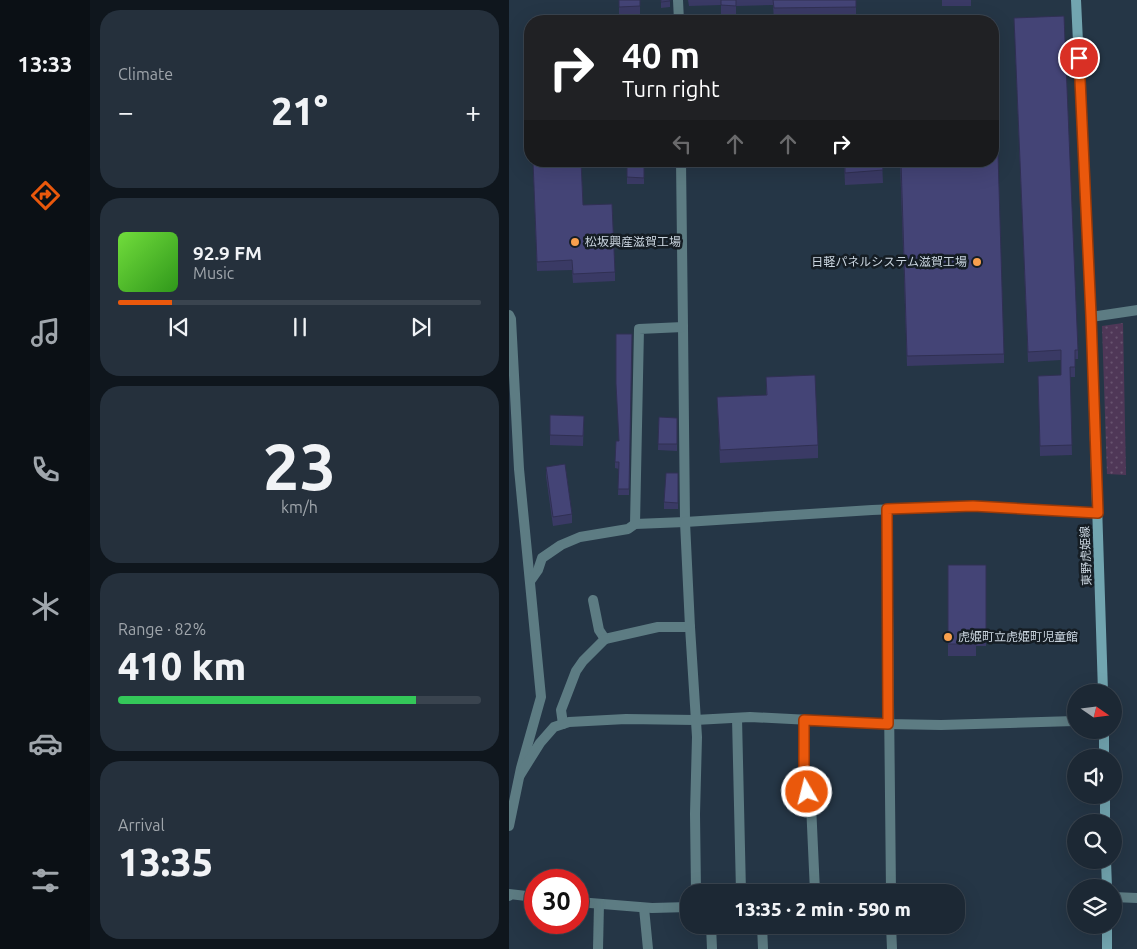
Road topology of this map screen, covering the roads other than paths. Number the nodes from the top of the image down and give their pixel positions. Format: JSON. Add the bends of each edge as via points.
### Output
{"nodes":[{"id":1,"x":679,"y":0,"type":"edge"},
{"id":2,"x":1076,"y":0,"type":"edge"},
{"id":3,"x":679,"y":15,"type":"edge"},
{"id":4,"x":681,"y":167,"type":"edge"},
{"id":5,"x":1137,"y":310,"type":"edge"},
{"id":6,"x":509,"y":315,"type":"edge"},
{"id":7,"x":1091,"y":316,"type":"junction"},
{"id":8,"x":683,"y":327,"type":"junction"},
{"id":9,"x":887,"y":509,"type":"junction"},
{"id":10,"x":1098,"y":513,"type":"junction"},
{"id":11,"x":685,"y":522,"type":"junction"},
{"id":12,"x":635,"y":524,"type":"junction"},
{"id":13,"x":531,"y":580,"type":"junction"},
{"id":14,"x":593,"y":600,"type":"dead end"},
{"id":15,"x":690,"y":627,"type":"junction"},
{"id":16,"x":605,"y":639,"type":"junction"},
{"id":17,"x":1103,"y":684,"type":"edge"},
{"id":18,"x":737,"y":718,"type":"junction"},
{"id":19,"x":695,"y":720,"type":"junction"},
{"id":20,"x":804,"y":720,"type":"junction"},
{"id":21,"x":1067,"y":721,"type":"edge"},
{"id":22,"x":563,"y":724,"type":"junction"},
{"id":23,"x":888,"y":724,"type":"junction"},
{"id":24,"x":520,"y":775,"type":"junction"},
{"id":25,"x":509,"y":826,"type":"edge"},
{"id":26,"x":696,"y":884,"type":"edge"},
{"id":27,"x":741,"y":884,"type":"edge"},
{"id":28,"x":815,"y":884,"type":"edge"},
{"id":29,"x":891,"y":884,"type":"edge"},
{"id":30,"x":509,"y":896,"type":"edge"},
{"id":31,"x":524,"y":896,"type":"edge"},
{"id":32,"x":1122,"y":897,"type":"edge"},
{"id":33,"x":1137,"y":898,"type":"edge"},
{"id":34,"x":589,"y":903,"type":"edge"},
{"id":35,"x":599,"y":904,"type":"junction"},
{"id":36,"x":680,"y":907,"type":"edge"},
{"id":37,"x":645,"y":908,"type":"junction"},
{"id":38,"x":711,"y":934,"type":"edge"},
{"id":39,"x":762,"y":934,"type":"edge"},
{"id":40,"x":891,"y":934,"type":"edge"},
{"id":41,"x":1107,"y":934,"type":"edge"},
{"id":42,"x":598,"y":949,"type":"edge"},
{"id":43,"x":647,"y":949,"type":"edge"},
{"id":44,"x":712,"y":949,"type":"edge"},
{"id":45,"x":763,"y":949,"type":"edge"},
{"id":46,"x":892,"y":949,"type":"edge"},
{"id":47,"x":1107,"y":949,"type":"edge"}],
"edges":[{"from":1,"to":3,"type":"street"},
{"from":2,"to":7,"type":"main road","name":"東野虎姫線"},
{"from":4,"to":8,"type":"street"},
{"from":5,"to":7,"type":"street"},
{"from":6,"to":13,"type":"street","via":[[519,468]]},
{"from":7,"to":10,"type":"main road","name":"東野虎姫線"},
{"from":8,"to":11,"type":"street"},
{"from":8,"to":12,"type":"street","via":[[639,328]]},
{"from":9,"to":10,"type":"street","via":[[973,506]]},
{"from":9,"to":11,"type":"street"},
{"from":9,"to":23,"type":"street"},
{"from":10,"to":17,"type":"main road","name":"東野虎姫線"},
{"from":11,"to":12,"type":"street"},
{"from":11,"to":15,"type":"street"},
{"from":12,"to":13,"type":"street","via":[[628,529],[580,537],[561,545],[542,558]]},
{"from":13,"to":24,"type":"street","via":[[541,697]]},
{"from":14,"to":16,"type":"street","via":[[599,630]]},
{"from":15,"to":16,"type":"street","via":[[658,627]]},
{"from":15,"to":19,"type":"street"},
{"from":16,"to":22,"type":"street","via":[[576,671],[561,710]]},
{"from":18,"to":19,"type":"street"},
{"from":18,"to":20,"type":"street"},
{"from":18,"to":27,"type":"street"},
{"from":19,"to":22,"type":"street","via":[[586,720]]},
{"from":19,"to":26,"type":"street"},
{"from":20,"to":23,"type":"street"},
{"from":20,"to":28,"type":"street","via":[[804,781],[811,804]]},
{"from":21,"to":23,"type":"street"},
{"from":22,"to":24,"type":"street","via":[[554,727],[540,742]]},
{"from":23,"to":29,"type":"street"},
{"from":24,"to":25,"type":"street"},
{"from":30,"to":31,"type":"street"},
{"from":32,"to":33,"type":"street"},
{"from":34,"to":35,"type":"street"},
{"from":35,"to":37,"type":"street"},
{"from":35,"to":42,"type":"street"},
{"from":36,"to":37,"type":"street"},
{"from":37,"to":43,"type":"street"},
{"from":38,"to":44,"type":"street"},
{"from":39,"to":45,"type":"street"},
{"from":40,"to":46,"type":"street"},
{"from":41,"to":47,"type":"main road"}]}
